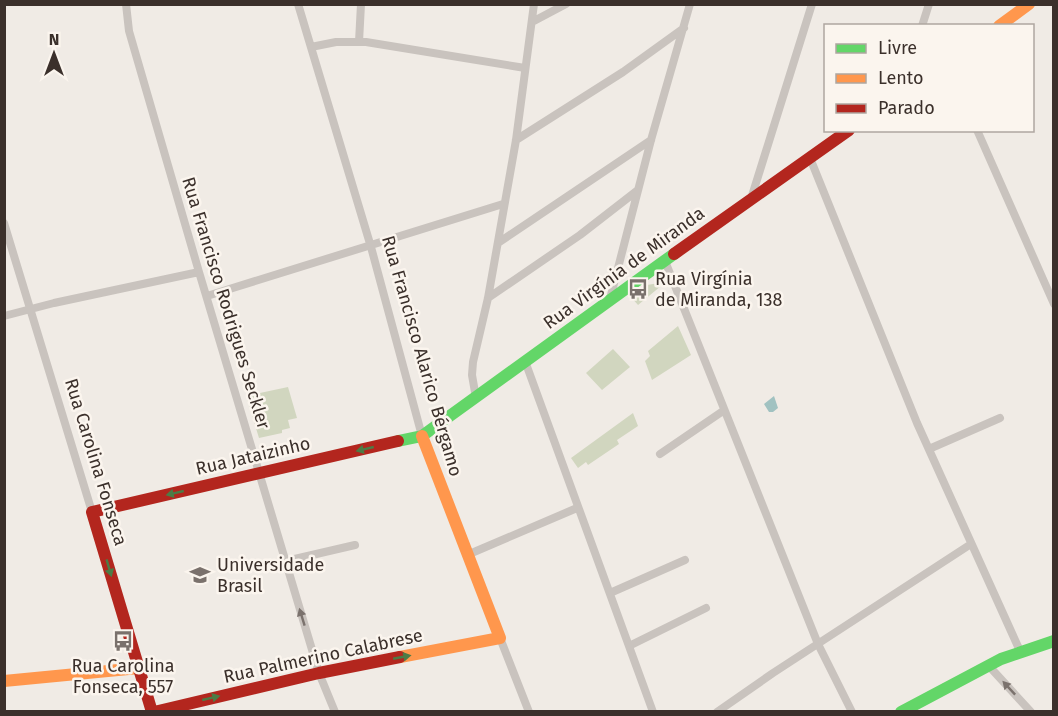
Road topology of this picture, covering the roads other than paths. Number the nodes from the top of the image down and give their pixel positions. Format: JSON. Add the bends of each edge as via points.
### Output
{"nodes":[{"id":1,"x":126,"y":4,"type":"edge"},
{"id":2,"x":298,"y":4,"type":"edge"},
{"id":3,"x":361,"y":4,"type":"edge"},
{"id":4,"x":534,"y":4,"type":"edge"},
{"id":5,"x":566,"y":4,"type":"edge"},
{"id":6,"x":690,"y":4,"type":"edge"},
{"id":7,"x":812,"y":4,"type":"edge"},
{"id":8,"x":929,"y":4,"type":"edge"},
{"id":9,"x":1029,"y":4,"type":"edge"},
{"id":10,"x":532,"y":22,"type":"junction"},
{"id":11,"x":923,"y":24,"type":"edge"},
{"id":12,"x":1002,"y":24,"type":"edge"},
{"id":13,"x":684,"y":28,"type":"junction"},
{"id":14,"x":359,"y":42,"type":"junction"},
{"id":15,"x":311,"y":47,"type":"junction"},
{"id":16,"x":525,"y":68,"type":"junction"},
{"id":17,"x":846,"y":132,"type":"edge"},
{"id":18,"x":978,"y":132,"type":"edge"},
{"id":19,"x":516,"y":140,"type":"junction"},
{"id":20,"x":651,"y":140,"type":"junction"},
{"id":21,"x":810,"y":158,"type":"junction"},
{"id":22,"x":638,"y":190,"type":"junction"},
{"id":23,"x":751,"y":199,"type":"junction"},
{"id":24,"x":503,"y":204,"type":"junction"},
{"id":25,"x":4,"y":223,"type":"edge"},
{"id":26,"x":498,"y":243,"type":"junction"},
{"id":27,"x":371,"y":247,"type":"junction"},
{"id":28,"x":665,"y":261,"type":"junction"},
{"id":29,"x":199,"y":272,"type":"junction"},
{"id":30,"x":207,"y":297,"type":"junction"},
{"id":31,"x":488,"y":298,"type":"junction"},
{"id":32,"x":610,"y":299,"type":"junction"},
{"id":33,"x":1053,"y":304,"type":"edge"},
{"id":34,"x":30,"y":309,"type":"junction"},
{"id":35,"x":4,"y":316,"type":"edge"},
{"id":36,"x":525,"y":361,"type":"junction"},
{"id":37,"x":476,"y":398,"type":"junction"},
{"id":38,"x":723,"y":411,"type":"junction"},
{"id":39,"x":1000,"y":418,"type":"dead end"},
{"id":40,"x":422,"y":436,"type":"junction"},
{"id":41,"x":929,"y":449,"type":"junction"},
{"id":42,"x":660,"y":454,"type":"dead end"},
{"id":43,"x":260,"y":473,"type":"junction"},
{"id":44,"x":577,"y":508,"type":"junction"},
{"id":45,"x":92,"y":512,"type":"junction"},
{"id":46,"x":971,"y":544,"type":"junction"},
{"id":47,"x":355,"y":545,"type":"dead end"},
{"id":48,"x":467,"y":555,"type":"junction"},
{"id":49,"x":685,"y":560,"type":"dead end"},
{"id":50,"x":286,"y":561,"type":"junction"},
{"id":51,"x":610,"y":593,"type":"junction"},
{"id":52,"x":706,"y":608,"type":"dead end"},
{"id":53,"x":500,"y":638,"type":"junction"},
{"id":54,"x":1053,"y":641,"type":"edge"},
{"id":55,"x":818,"y":644,"type":"junction"},
{"id":56,"x":629,"y":646,"type":"junction"},
{"id":57,"x":1020,"y":651,"type":"junction"},
{"id":58,"x":988,"y":665,"type":"junction"},
{"id":59,"x":139,"y":668,"type":"junction"},
{"id":60,"x":319,"y":673,"type":"junction"},
{"id":61,"x":5,"y":679,"type":"edge"},
{"id":62,"x":905,"y":710,"type":"edge"},
{"id":63,"x":153,"y":711,"type":"edge"},
{"id":64,"x":335,"y":711,"type":"edge"},
{"id":65,"x":529,"y":711,"type":"edge"},
{"id":66,"x":653,"y":711,"type":"edge"},
{"id":67,"x":717,"y":711,"type":"edge"},
{"id":68,"x":852,"y":711,"type":"edge"},
{"id":69,"x":1031,"y":711,"type":"edge"}],
"edges":[{"from":1,"to":29,"type":"street","name":"Rua Francisco Rodrigues Seckler","via":[[129,31]]},
{"from":2,"to":15,"type":"street","name":"Rua Francisco Alarico Bérgamo"},
{"from":3,"to":14,"type":"street"},
{"from":4,"to":10,"type":"street"},
{"from":5,"to":10,"type":"street"},
{"from":6,"to":13,"type":"street"},
{"from":7,"to":23,"type":"street"},
{"from":8,"to":11,"type":"street"},
{"from":9,"to":12,"type":"street"},
{"from":10,"to":16,"type":"street"},
{"from":13,"to":19,"type":"street"},
{"from":13,"to":20,"type":"street"},
{"from":14,"to":15,"type":"street"},
{"from":14,"to":16,"type":"street"},
{"from":15,"to":27,"type":"street","name":"Rua Francisco Alarico Bérgamo"},
{"from":16,"to":19,"type":"street"},
{"from":17,"to":21,"type":"street","name":"Rua Virgínia de Miranda"},
{"from":18,"to":33,"type":"street"},
{"from":19,"to":24,"type":"street"},
{"from":20,"to":22,"type":"street"},
{"from":20,"to":26,"type":"street"},
{"from":21,"to":23,"type":"street","name":"Rua Virgínia de Miranda"},
{"from":21,"to":41,"type":"street"},
{"from":22,"to":31,"type":"street"},
{"from":22,"to":32,"type":"street"},
{"from":23,"to":28,"type":"street","name":"Rua Virgínia de Miranda"},
{"from":24,"to":26,"type":"street"},
{"from":24,"to":27,"type":"street"},
{"from":25,"to":34,"type":"street","name":"Rua Carolina Fonseca"},
{"from":26,"to":31,"type":"street"},
{"from":27,"to":30,"type":"street"},
{"from":27,"to":40,"type":"street","name":"Rua Francisco Alarico Bérgamo"},
{"from":28,"to":32,"type":"street","name":"Rua Virgínia de Miranda"},
{"from":28,"to":38,"type":"street"},
{"from":29,"to":30,"type":"street","name":"Rua Francisco Rodrigues Seckler"},
{"from":29,"to":34,"type":"street"},
{"from":30,"to":43,"type":"street","name":"Rua Francisco Rodrigues Seckler"},
{"from":31,"to":37,"type":"street","via":[[473,362]]},
{"from":32,"to":36,"type":"street","name":"Rua Virgínia de Miranda"},
{"from":34,"to":35,"type":"street"},
{"from":34,"to":45,"type":"street","name":"Rua Carolina Fonseca"},
{"from":36,"to":37,"type":"street","name":"Rua Virgínia de Miranda"},
{"from":36,"to":44,"type":"street"},
{"from":37,"to":40,"type":"street","name":"Rua Virgínia de Miranda"},
{"from":38,"to":42,"type":"street"},
{"from":38,"to":55,"type":"street"},
{"from":39,"to":41,"type":"street"},
{"from":40,"to":43,"type":"street","name":"Rua Jataizinho","one_way":true},
{"from":40,"to":48,"type":"street","name":"Rua Francisco Alarico Bérgamo"},
{"from":41,"to":46,"type":"street"},
{"from":43,"to":45,"type":"street","name":"Rua Jataizinho","one_way":true},
{"from":43,"to":50,"type":"street","name":"Rua Francisco Rodrigues Seckler"},
{"from":44,"to":48,"type":"street"},
{"from":44,"to":51,"type":"street"},
{"from":45,"to":59,"type":"street","name":"Rua Carolina Fonseca","one_way":true},
{"from":46,"to":55,"type":"street"},
{"from":46,"to":57,"type":"street"},
{"from":47,"to":50,"type":"street"},
{"from":48,"to":53,"type":"street","name":"Rua Francisco Alarico Bérgamo"},
{"from":49,"to":51,"type":"street"},
{"from":60,"to":50,"type":"street","name":"Rua Francisco Rodrigues Seckler","one_way":true},
{"from":51,"to":56,"type":"street"},
{"from":52,"to":56,"type":"street"},
{"from":60,"to":53,"type":"street","name":"Rua Palmerino Calabrese","one_way":true},
{"from":53,"to":65,"type":"street","name":"Rua Francisco Alarico Bérgamo"},
{"from":54,"to":57,"type":"street"},
{"from":55,"to":67,"type":"street"},
{"from":55,"to":68,"type":"street"},
{"from":56,"to":66,"type":"street"},
{"from":57,"to":58,"type":"street"},
{"from":58,"to":62,"type":"street"},
{"from":69,"to":58,"type":"street","one_way":true},
{"from":59,"to":61,"type":"street"},
{"from":59,"to":63,"type":"street","name":"Rua Carolina Fonseca"},
{"from":63,"to":60,"type":"street","name":"Rua Palmerino Calabrese","one_way":true},
{"from":60,"to":64,"type":"street","name":"Rua Francisco Rodrigues Seckler"}]}
